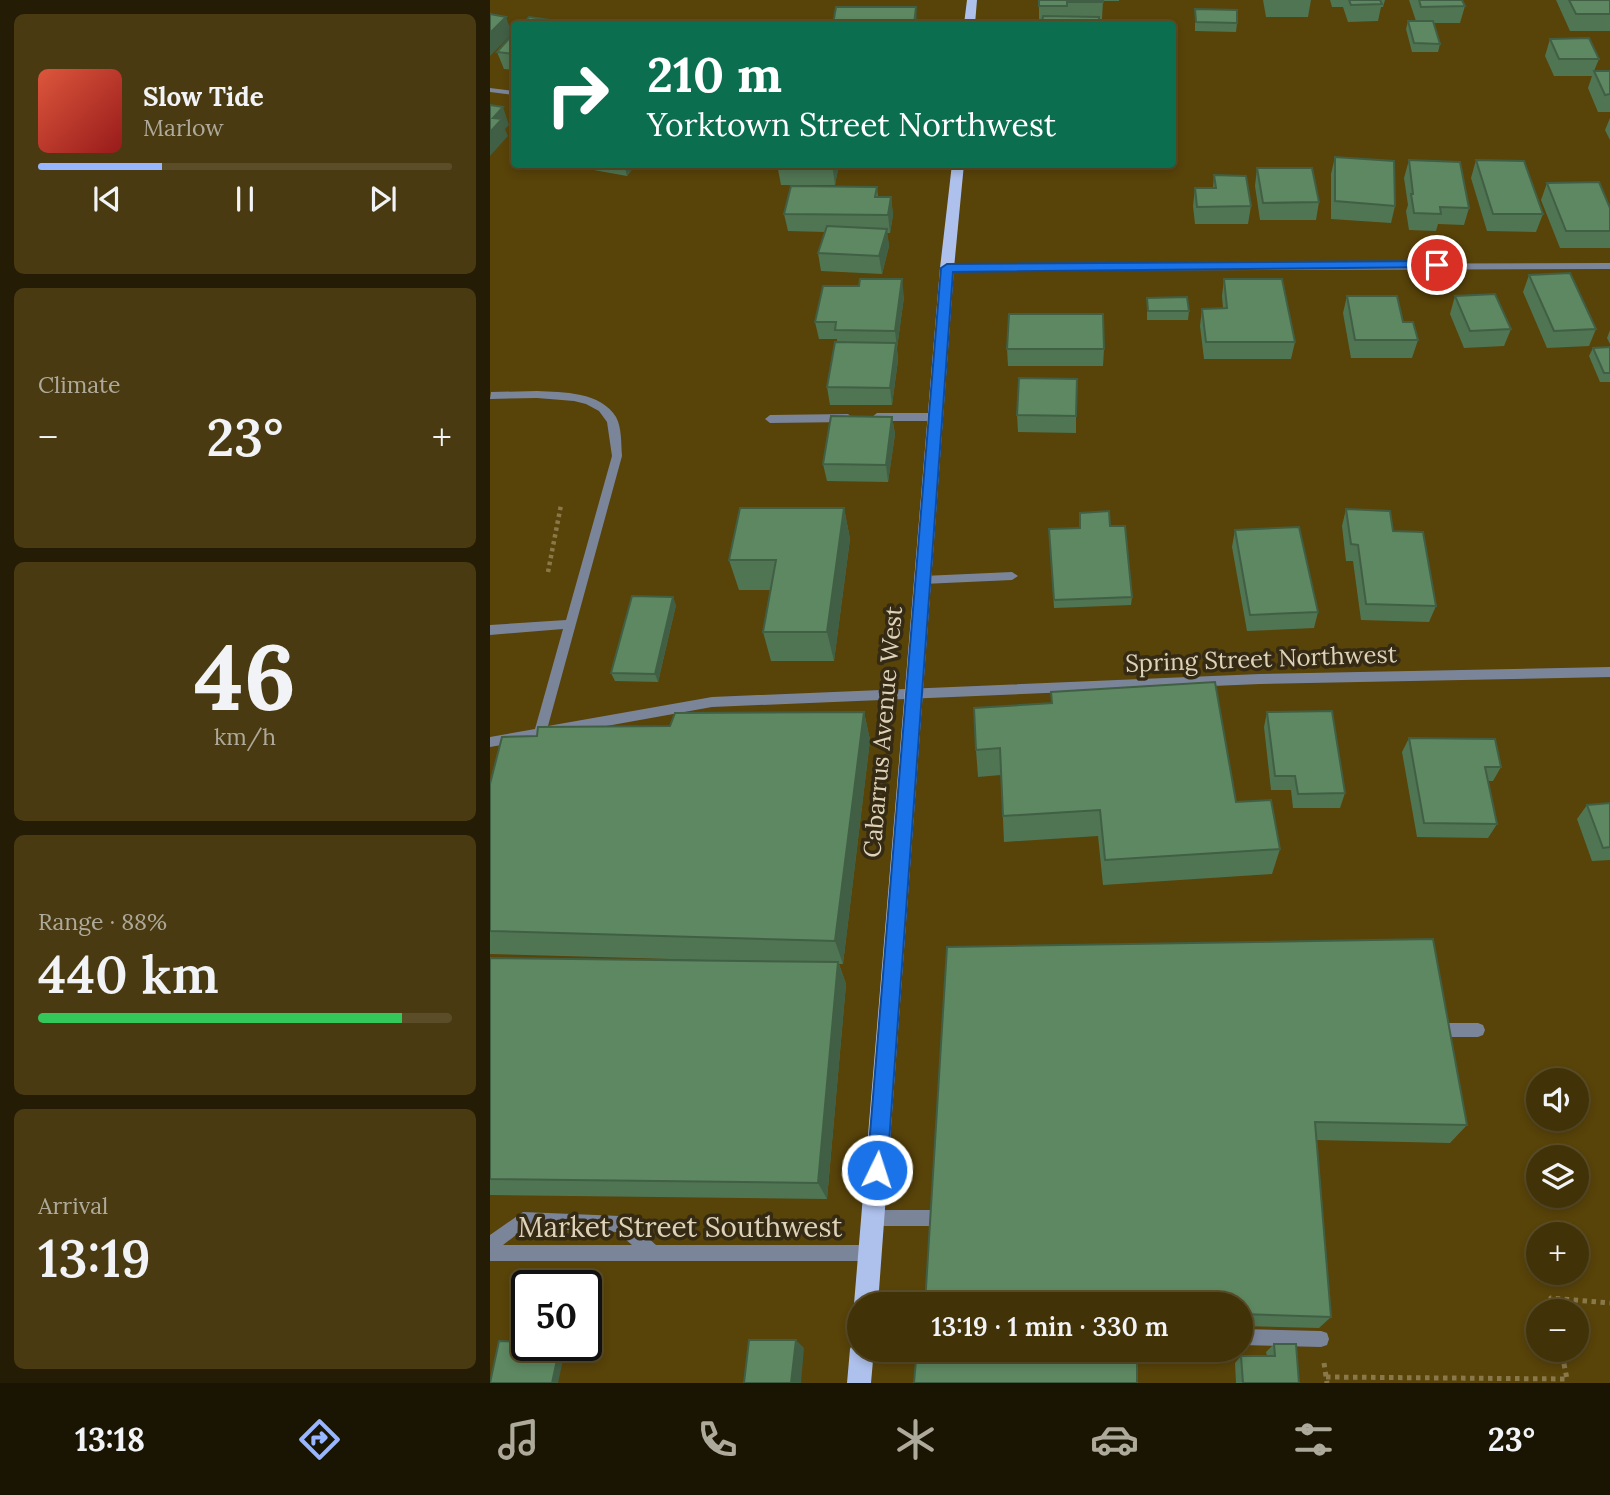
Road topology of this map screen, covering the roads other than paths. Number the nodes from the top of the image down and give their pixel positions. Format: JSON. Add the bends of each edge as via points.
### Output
{"nodes":[{"id":1,"x":972,"y":0,"type":"edge"},
{"id":2,"x":970,"y":21,"type":"edge"},
{"id":3,"x":490,"y":90,"type":"edge"},
{"id":4,"x":511,"y":93,"type":"edge"},
{"id":5,"x":958,"y":168,"type":"edge"},
{"id":6,"x":1610,"y":265,"type":"edge"},
{"id":7,"x":947,"y":268,"type":"junction"},
{"id":8,"x":491,"y":396,"type":"edge"},
{"id":9,"x":936,"y":417,"type":"junction"},
{"id":10,"x":770,"y":419,"type":"dead end"},
{"id":11,"x":1012,"y":576,"type":"dead end"},
{"id":12,"x":923,"y":580,"type":"junction"},
{"id":13,"x":570,"y":624,"type":"junction"},
{"id":14,"x":490,"y":630,"type":"edge"},
{"id":15,"x":1610,"y":672,"type":"edge"},
{"id":16,"x":914,"y":692,"type":"junction"},
{"id":17,"x":540,"y":733,"type":"junction"},
{"id":18,"x":490,"y":741,"type":"edge"},
{"id":19,"x":1424,"y":1030,"type":"edge"},
{"id":20,"x":1478,"y":1031,"type":"dead end"},
{"id":21,"x":873,"y":1218,"type":"junction"},
{"id":22,"x":961,"y":1218,"type":"edge"},
{"id":23,"x":490,"y":1245,"type":"edge"},
{"id":24,"x":490,"y":1253,"type":"edge"},
{"id":25,"x":653,"y":1253,"type":"junction"},
{"id":26,"x":870,"y":1253,"type":"junction"},
{"id":27,"x":867,"y":1292,"type":"edge"},
{"id":28,"x":1253,"y":1337,"type":"edge"},
{"id":29,"x":1321,"y":1339,"type":"edge"},
{"id":30,"x":861,"y":1362,"type":"edge"},
{"id":31,"x":859,"y":1383,"type":"edge"}],
"edges":[{"from":1,"to":2,"type":"main road"},
{"from":3,"to":4,"type":"street"},
{"from":5,"to":7,"type":"main road","name":"Cabarrus Avenue West"},
{"from":6,"to":7,"type":"street"},
{"from":7,"to":9,"type":"main road","name":"Cabarrus Avenue West"},
{"from":8,"to":13,"type":"street","via":[[572,396],[596,404],[610,415],[615,429],[617,456]]},
{"from":9,"to":10,"type":"street"},
{"from":9,"to":12,"type":"main road","name":"Cabarrus Avenue West"},
{"from":11,"to":12,"type":"street"},
{"from":12,"to":16,"type":"main road","name":"Cabarrus Avenue West"},
{"from":13,"to":14,"type":"street"},
{"from":13,"to":17,"type":"street"},
{"from":15,"to":16,"type":"street","name":"Spring Street Northwest"},
{"from":16,"to":17,"type":"street","name":"Spring Street Northwest","via":[[712,702]]},
{"from":16,"to":21,"type":"main road","name":"Cabarrus Avenue West"},
{"from":17,"to":18,"type":"street","name":"Spring Street Northwest"},
{"from":19,"to":20,"type":"street"},
{"from":21,"to":22,"type":"street"},
{"from":21,"to":26,"type":"main road","name":"Cabarrus Avenue West"},
{"from":23,"to":25,"type":"street","via":[[523,1220],[620,1224]]},
{"from":24,"to":25,"type":"street","name":"Market Street Southwest"},
{"from":25,"to":26,"type":"street","name":"Market Street Southwest"},
{"from":26,"to":27,"type":"main road","name":"Cabarrus Avenue West"},
{"from":28,"to":29,"type":"street"},
{"from":30,"to":31,"type":"main road"}]}
